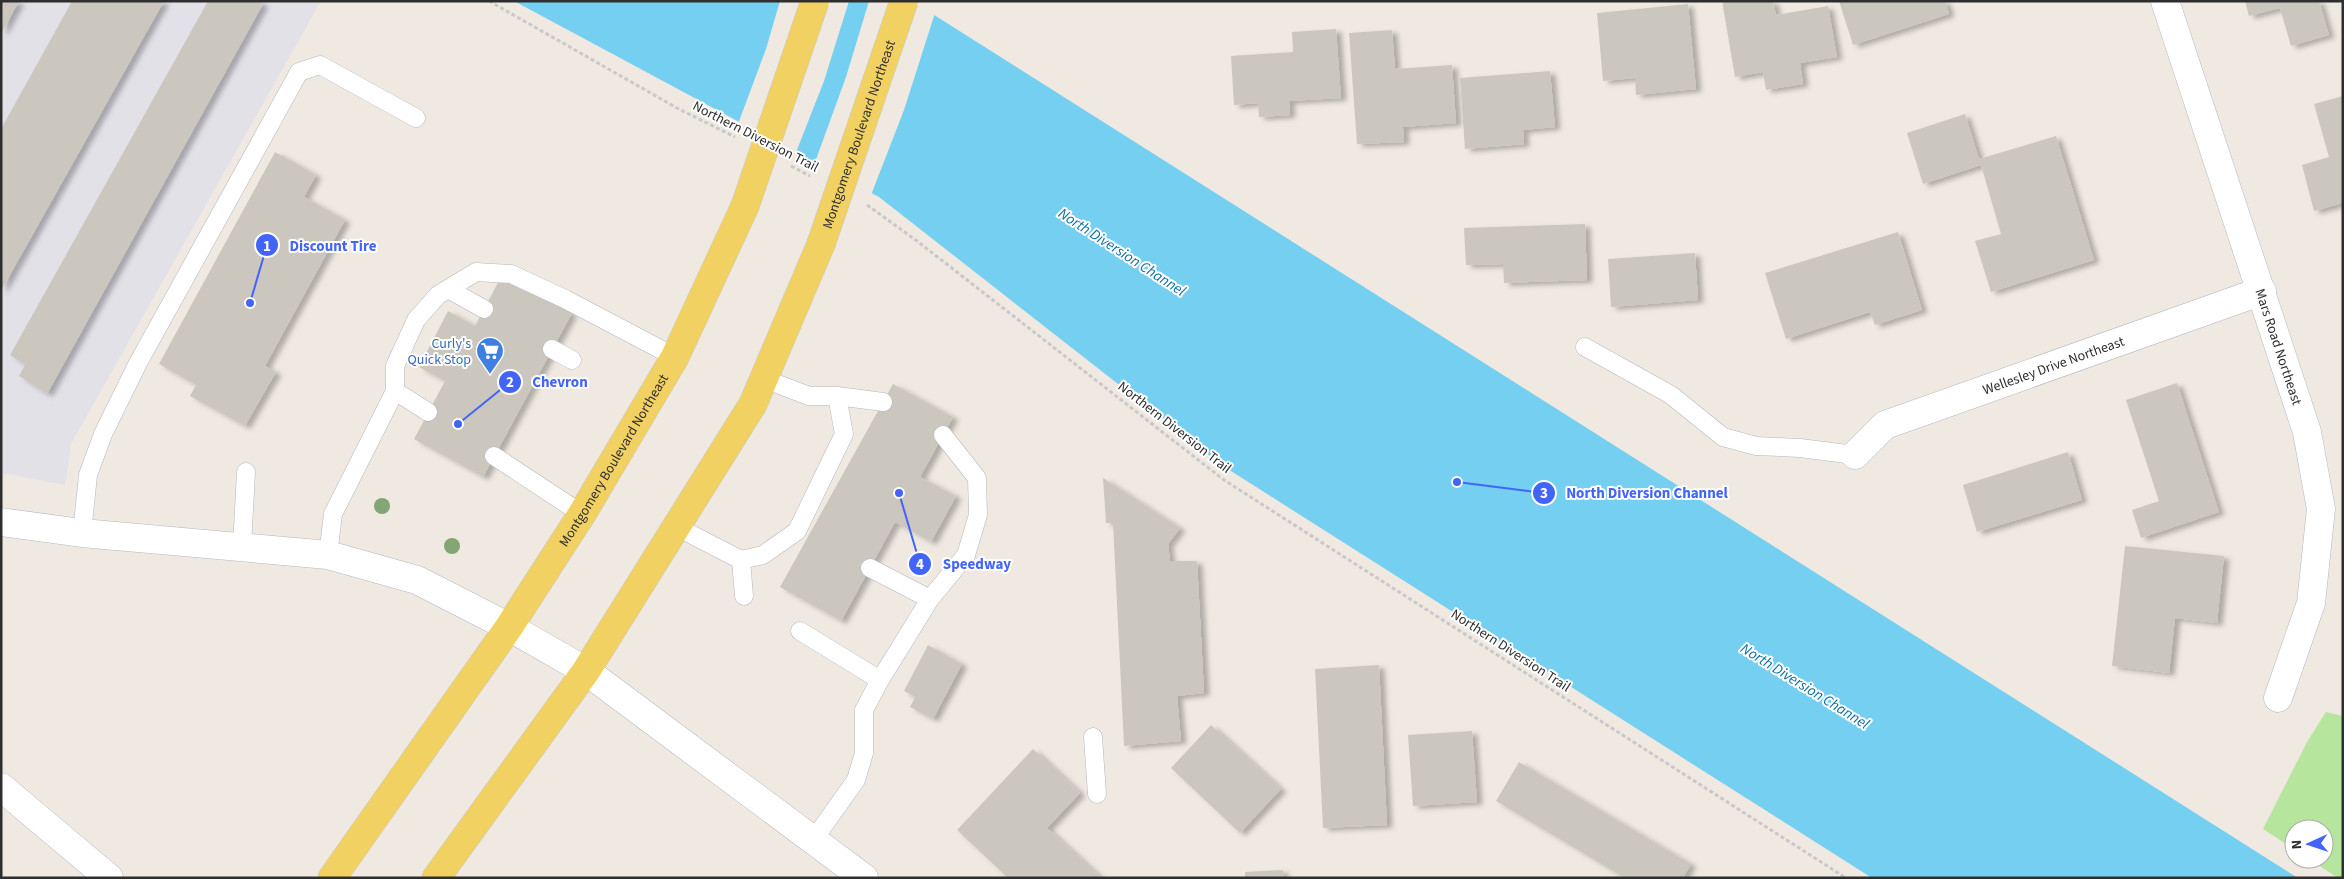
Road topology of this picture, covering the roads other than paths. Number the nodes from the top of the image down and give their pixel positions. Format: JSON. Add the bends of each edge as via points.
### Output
{"nodes":[{"id":1,"x":814,"y":1,"type":"edge"},
{"id":2,"x":904,"y":1,"type":"edge"},
{"id":3,"x":2165,"y":1,"type":"edge"},
{"id":4,"x":416,"y":118,"type":"dead end"},
{"id":5,"x":448,"y":289,"type":"junction"},
{"id":6,"x":2262,"y":292,"type":"junction"},
{"id":7,"x":484,"y":309,"type":"dead end"},
{"id":8,"x":1585,"y":347,"type":"dead end"},
{"id":9,"x":552,"y":349,"type":"dead end"},
{"id":10,"x":675,"y":357,"type":"junction"},
{"id":11,"x":572,"y":360,"type":"dead end"},
{"id":12,"x":764,"y":378,"type":"junction"},
{"id":13,"x":396,"y":391,"type":"junction"},
{"id":14,"x":837,"y":396,"type":"junction"},
{"id":15,"x":883,"y":402,"type":"dead end"},
{"id":16,"x":428,"y":412,"type":"dead end"},
{"id":17,"x":943,"y":435,"type":"dead end"},
{"id":18,"x":1855,"y":455,"type":"joint"},
{"id":19,"x":494,"y":456,"type":"dead end"},
{"id":20,"x":246,"y":472,"type":"dead end"},
{"id":21,"x":582,"y":514,"type":"junction"},
{"id":22,"x":1,"y":522,"type":"edge"},
{"id":23,"x":676,"y":527,"type":"junction"},
{"id":24,"x":82,"y":533,"type":"junction"},
{"id":25,"x":242,"y":547,"type":"junction"},
{"id":26,"x":328,"y":555,"type":"junction"},
{"id":27,"x":741,"y":560,"type":"junction"},
{"id":28,"x":870,"y":568,"type":"dead end"},
{"id":29,"x":744,"y":596,"type":"dead end"},
{"id":30,"x":930,"y":599,"type":"junction"},
{"id":31,"x":509,"y":628,"type":"junction"},
{"id":32,"x":800,"y":631,"type":"dead end"},
{"id":33,"x":586,"y":671,"type":"junction"},
{"id":34,"x":880,"y":680,"type":"junction"},
{"id":35,"x":2278,"y":698,"type":"dead end"},
{"id":36,"x":1093,"y":737,"type":"dead end"},
{"id":37,"x":1,"y":787,"type":"edge"},
{"id":38,"x":1097,"y":794,"type":"dead end"},
{"id":39,"x":814,"y":839,"type":"junction"},
{"id":40,"x":460,"y":846,"type":"junction"},
{"id":41,"x":109,"y":878,"type":"edge"},
{"id":42,"x":332,"y":878,"type":"edge"},
{"id":43,"x":436,"y":878,"type":"edge"},
{"id":44,"x":447,"y":878,"type":"edge"},
{"id":45,"x":864,"y":878,"type":"edge"}],
"edges":[{"from":1,"to":10,"type":"main road","name":"Montgomery Boulevard Northeast","bridge":true,"via":[[745,206]]},
{"from":2,"to":12,"type":"main road","name":"Montgomery Boulevard Northeast","bridge":true,"via":[[821,244]]},
{"from":3,"to":6,"type":"street","name":"Mars Road Northeast"},
{"from":4,"to":24,"type":"lane","via":[[320,65],[299,72],[138,364],[103,434],[88,475]]},
{"from":5,"to":7,"type":"lane"},
{"from":5,"to":10,"type":"lane","via":[[476,272],[511,274],[566,299]]},
{"from":5,"to":13,"type":"lane","via":[[438,295],[416,320],[395,366]]},
{"from":6,"to":18,"type":"street","name":"Wellesley Drive Northeast","via":[[1885,425]]},
{"from":6,"to":35,"type":"street","name":"Mars Road Northeast","via":[[2307,432],[2321,509],[2311,603]]},
{"from":8,"to":18,"type":"lane","via":[[1671,395],[1722,437],[1756,446]]},
{"from":9,"to":11,"type":"lane"},
{"from":10,"to":21,"type":"main road","name":"Montgomery Boulevard Northeast"},
{"from":12,"to":14,"type":"lane","via":[[809,396]]},
{"from":12,"to":23,"type":"main road","name":"Montgomery Boulevard Northeast","via":[[753,404]]},
{"from":13,"to":16,"type":"lane"},
{"from":13,"to":26,"type":"lane","via":[[333,514]]},
{"from":14,"to":15,"type":"lane"},
{"from":14,"to":27,"type":"lane","via":[[844,434],[803,533],[763,555]]},
{"from":17,"to":30,"type":"lane","via":[[977,478],[978,515],[966,555]]},
{"from":19,"to":21,"type":"lane"},
{"from":20,"to":25,"type":"lane"},
{"from":21,"to":31,"type":"main road","name":"Montgomery Boulevard Northeast"},
{"from":22,"to":24,"type":"street"},
{"from":23,"to":27,"type":"lane"},
{"from":23,"to":33,"type":"main road","name":"Montgomery Boulevard Northeast"},
{"from":24,"to":25,"type":"street"},
{"from":25,"to":26,"type":"street"},
{"from":26,"to":31,"type":"street","via":[[417,580]]},
{"from":27,"to":29,"type":"lane"},
{"from":28,"to":30,"type":"lane"},
{"from":30,"to":34,"type":"lane"},
{"from":31,"to":33,"type":"street"},
{"from":31,"to":42,"type":"main road","name":"Montgomery Boulevard Northeast"},
{"from":32,"to":34,"type":"lane"},
{"from":33,"to":39,"type":"street"},
{"from":33,"to":40,"type":"main road","name":"Montgomery Boulevard Northeast"},
{"from":34,"to":39,"type":"lane","via":[[864,710],[864,753],[856,780]]},
{"from":36,"to":38,"type":"lane"},
{"from":37,"to":41,"type":"street"},
{"from":39,"to":45,"type":"street"},
{"from":40,"to":43,"type":"main road","name":"Montgomery Boulevard Northeast"},
{"from":40,"to":44,"type":"main road"}]}
